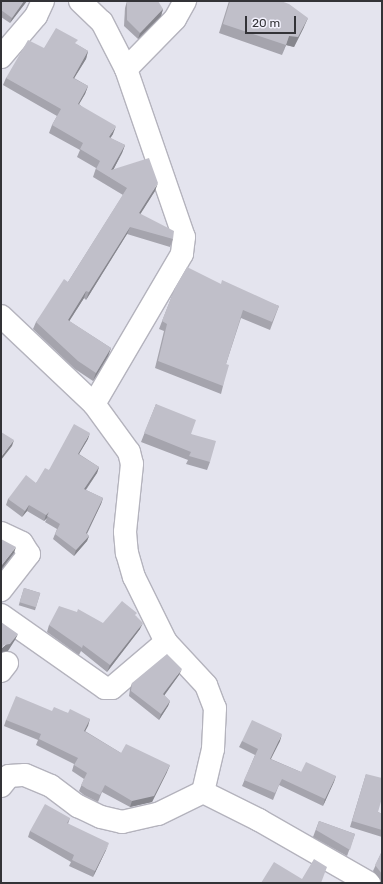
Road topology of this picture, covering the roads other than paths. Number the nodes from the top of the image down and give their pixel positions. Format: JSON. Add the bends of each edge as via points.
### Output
{"nodes":[{"id":1,"x":43,"y":1,"type":"edge"},
{"id":2,"x":80,"y":1,"type":"edge"},
{"id":3,"x":185,"y":1,"type":"edge"},
{"id":4,"x":1,"y":57,"type":"edge"},
{"id":5,"x":126,"y":69,"type":"junction"},
{"id":6,"x":1,"y":316,"type":"edge"},
{"id":7,"x":94,"y":404,"type":"junction"},
{"id":8,"x":1,"y":532,"type":"edge"},
{"id":9,"x":1,"y":590,"type":"edge"},
{"id":10,"x":1,"y":615,"type":"edge"},
{"id":11,"x":166,"y":642,"type":"junction"},
{"id":12,"x":4,"y":777,"type":"edge"},
{"id":13,"x":203,"y":792,"type":"junction"},
{"id":14,"x":369,"y":883,"type":"edge"}],
"edges":[{"from":1,"to":4,"type":"street","via":[[36,16]]},
{"from":2,"to":5,"type":"street","via":[[102,22]]},
{"from":3,"to":5,"type":"street","via":[[175,19]]},
{"from":5,"to":7,"type":"street","via":[[184,238],[183,249]]},
{"from":6,"to":7,"type":"street"},
{"from":7,"to":11,"type":"street","via":[[129,452],[132,464],[125,532],[127,553],[134,577]]},
{"from":8,"to":9,"type":"street","via":[[22,543],[29,554]]},
{"from":10,"to":11,"type":"street","via":[[105,688],[112,688]]},
{"from":11,"to":13,"type":"street","via":[[206,685],[215,708],[213,749]]},
{"from":12,"to":13,"type":"street","via":[[25,775],[39,779],[78,806],[101,817],[122,822],[158,814]]},
{"from":13,"to":14,"type":"street","via":[[259,820]]}]}
